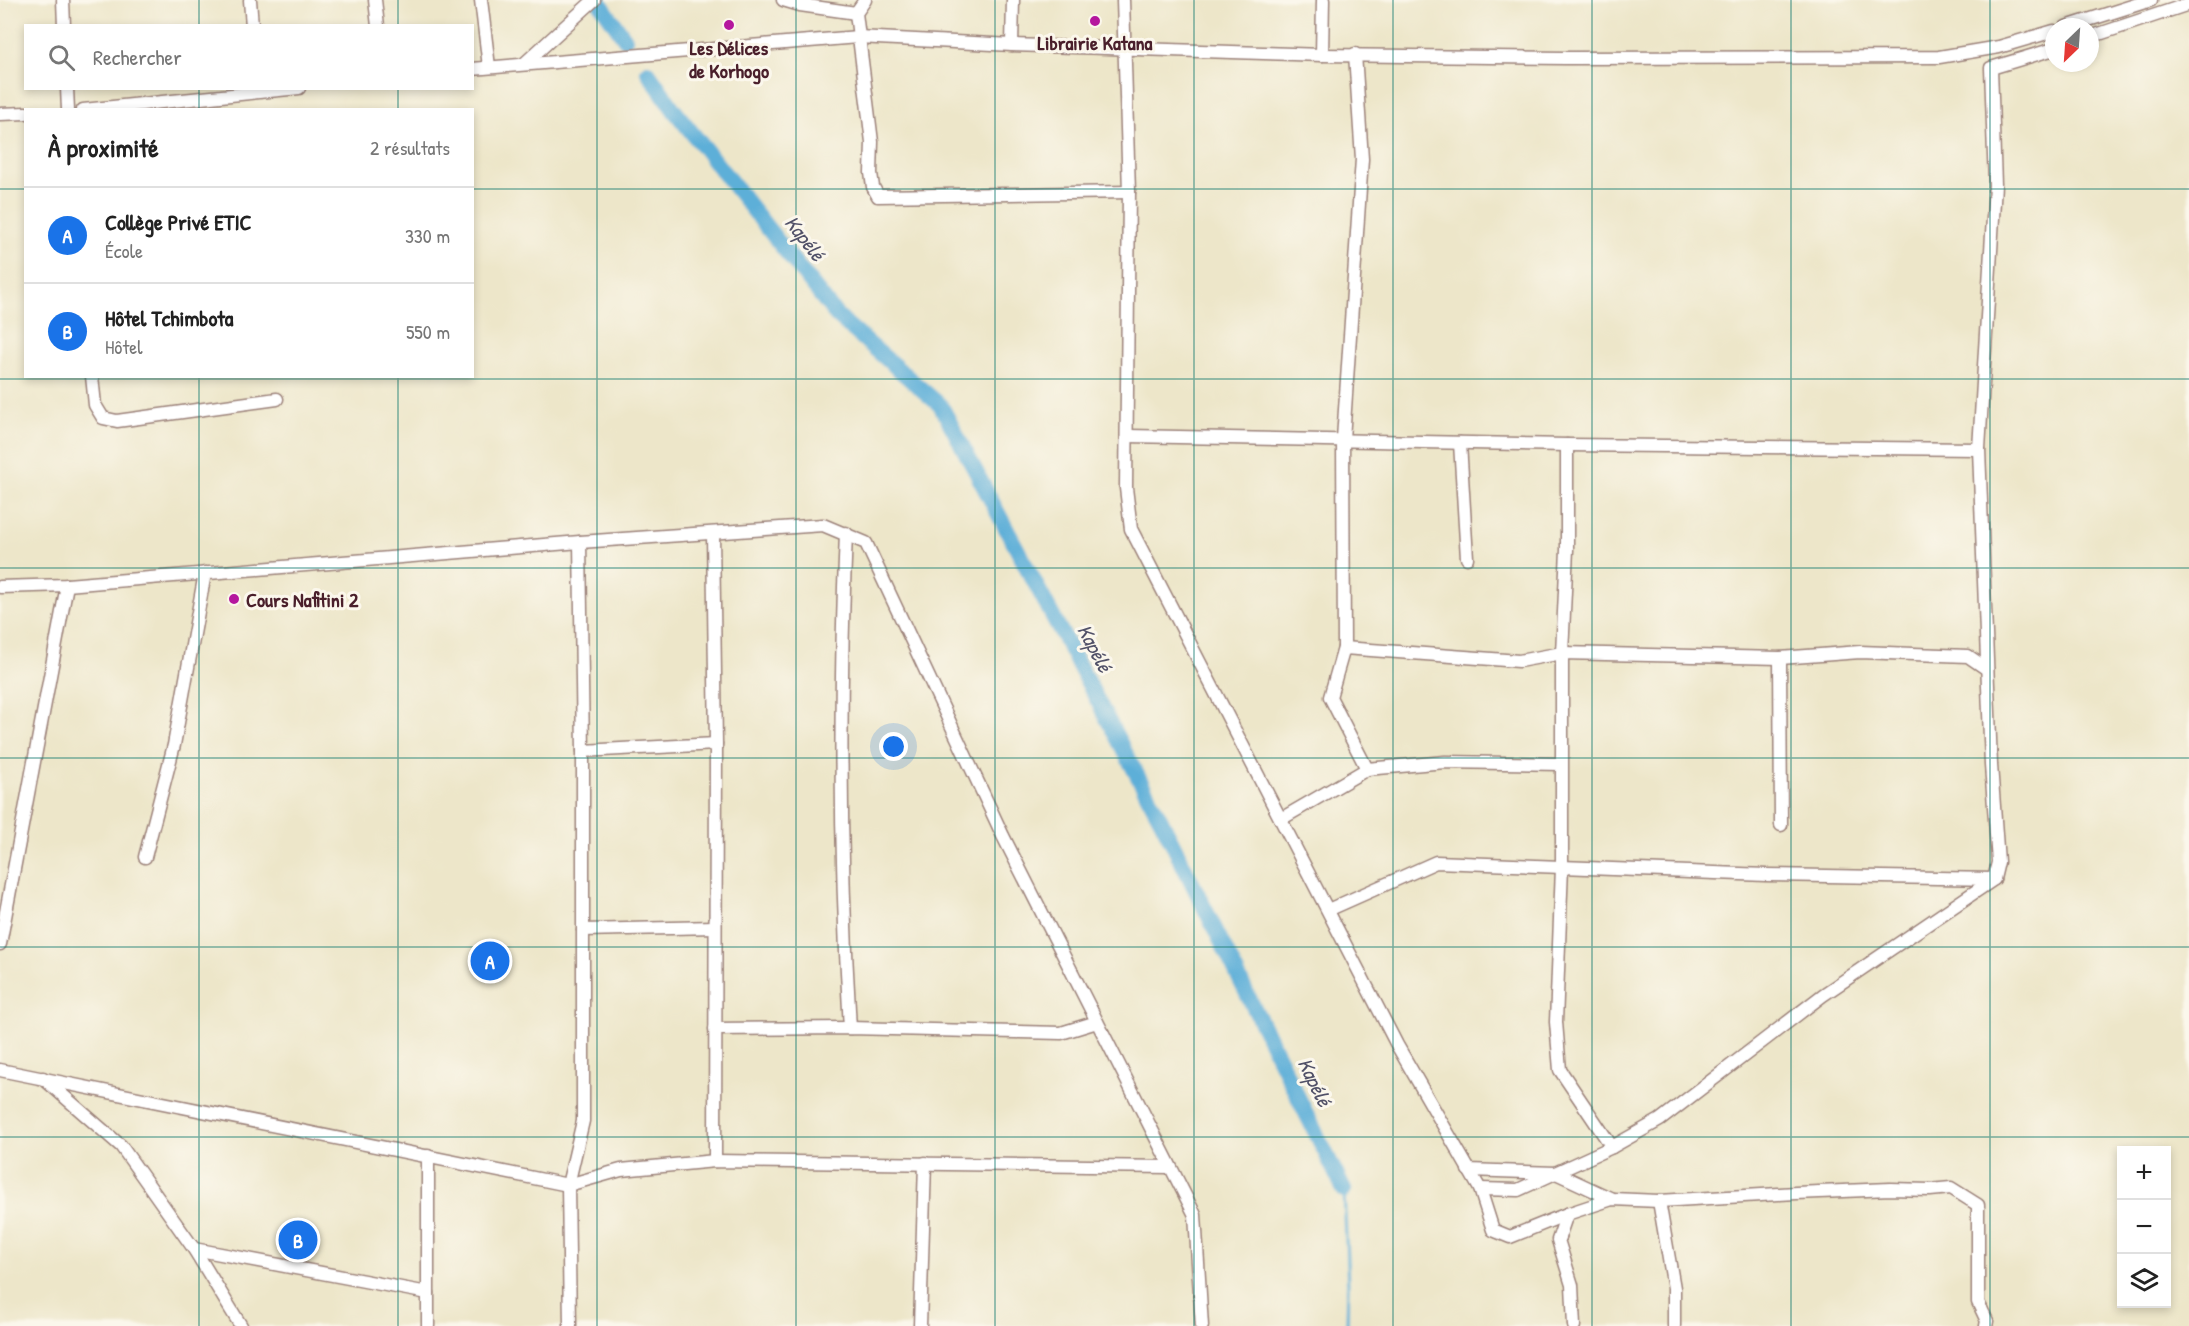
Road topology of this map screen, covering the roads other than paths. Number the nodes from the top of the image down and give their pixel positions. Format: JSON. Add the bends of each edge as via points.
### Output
{"nodes":[{"id":1,"x":63,"y":0,"type":"edge"},
{"id":2,"x":250,"y":0,"type":"edge"},
{"id":3,"x":375,"y":0,"type":"edge"},
{"id":4,"x":482,"y":0,"type":"edge"},
{"id":5,"x":594,"y":0,"type":"edge"},
{"id":6,"x":783,"y":0,"type":"edge"},
{"id":7,"x":865,"y":0,"type":"edge"},
{"id":8,"x":1013,"y":0,"type":"edge"},
{"id":9,"x":1122,"y":0,"type":"edge"},
{"id":10,"x":1323,"y":0,"type":"edge"},
{"id":11,"x":2151,"y":0,"type":"edge"},
{"id":12,"x":800,"y":3,"type":"edge"},
{"id":13,"x":2189,"y":4,"type":"edge"},
{"id":14,"x":855,"y":13,"type":"junction"},
{"id":15,"x":2094,"y":18,"type":"edge"},
{"id":16,"x":64,"y":24,"type":"edge"},
{"id":17,"x":252,"y":24,"type":"edge"},
{"id":18,"x":378,"y":24,"type":"edge"},
{"id":19,"x":2045,"y":34,"type":"edge"},
{"id":20,"x":2099,"y":35,"type":"edge"},
{"id":21,"x":858,"y":38,"type":"junction"},
{"id":22,"x":1012,"y":45,"type":"junction"},
{"id":23,"x":1124,"y":47,"type":"junction"},
{"id":24,"x":2045,"y":52,"type":"edge"},
{"id":25,"x":1322,"y":54,"type":"junction"},
{"id":26,"x":1355,"y":54,"type":"junction"},
{"id":27,"x":524,"y":64,"type":"junction"},
{"id":28,"x":489,"y":68,"type":"junction"},
{"id":29,"x":474,"y":69,"type":"edge"},
{"id":30,"x":67,"y":90,"type":"edge"},
{"id":31,"x":257,"y":91,"type":"edge"},
{"id":32,"x":68,"y":108,"type":"edge"},
{"id":33,"x":101,"y":108,"type":"edge"},
{"id":34,"x":24,"y":113,"type":"edge"},
{"id":35,"x":0,"y":114,"type":"edge"},
{"id":36,"x":1129,"y":192,"type":"junction"},
{"id":37,"x":92,"y":378,"type":"edge"},
{"id":38,"x":277,"y":399,"type":"dead end"},
{"id":39,"x":1128,"y":436,"type":"junction"},
{"id":40,"x":1343,"y":439,"type":"junction"},
{"id":41,"x":1460,"y":443,"type":"junction"},
{"id":42,"x":1567,"y":445,"type":"junction"},
{"id":43,"x":1979,"y":449,"type":"junction"},
{"id":44,"x":846,"y":533,"type":"junction"},
{"id":45,"x":713,"y":534,"type":"junction"},
{"id":46,"x":580,"y":542,"type":"junction"},
{"id":47,"x":1467,"y":558,"type":"dead end"},
{"id":48,"x":205,"y":573,"type":"junction"},
{"id":49,"x":67,"y":585,"type":"junction"},
{"id":50,"x":0,"y":587,"type":"edge"},
{"id":51,"x":1344,"y":648,"type":"junction"},
{"id":52,"x":1562,"y":653,"type":"junction"},
{"id":53,"x":1780,"y":658,"type":"junction"},
{"id":54,"x":1988,"y":669,"type":"junction"},
{"id":55,"x":716,"y":744,"type":"junction"},
{"id":56,"x":583,"y":751,"type":"junction"},
{"id":57,"x":1561,"y":765,"type":"junction"},
{"id":58,"x":1367,"y":769,"type":"junction"},
{"id":59,"x":1281,"y":819,"type":"junction"},
{"id":60,"x":1781,"y":825,"type":"dead end"},
{"id":61,"x":145,"y":857,"type":"dead end"},
{"id":62,"x":1562,"y":867,"type":"junction"},
{"id":63,"x":1994,"y":879,"type":"junction"},
{"id":64,"x":1328,"y":910,"type":"junction"},
{"id":65,"x":1,"y":927,"type":"edge"},
{"id":66,"x":715,"y":927,"type":"junction"},
{"id":67,"x":583,"y":930,"type":"junction"},
{"id":68,"x":0,"y":944,"type":"edge"},
{"id":69,"x":1097,"y":1022,"type":"junction"},
{"id":70,"x":850,"y":1028,"type":"junction"},
{"id":71,"x":715,"y":1029,"type":"junction"},
{"id":72,"x":0,"y":1070,"type":"edge"},
{"id":73,"x":42,"y":1077,"type":"junction"},
{"id":74,"x":1612,"y":1147,"type":"junction"},
{"id":75,"x":428,"y":1156,"type":"junction"},
{"id":76,"x":715,"y":1161,"type":"junction"},
{"id":77,"x":925,"y":1163,"type":"junction"},
{"id":78,"x":1170,"y":1167,"type":"junction"},
{"id":79,"x":1468,"y":1170,"type":"junction"},
{"id":80,"x":1556,"y":1173,"type":"junction"},
{"id":81,"x":568,"y":1185,"type":"junction"},
{"id":82,"x":1480,"y":1189,"type":"junction"},
{"id":83,"x":1612,"y":1199,"type":"junction"},
{"id":84,"x":1659,"y":1201,"type":"junction"},
{"id":85,"x":1567,"y":1214,"type":"junction"},
{"id":86,"x":194,"y":1250,"type":"junction"},
{"id":87,"x":428,"y":1293,"type":"junction"},
{"id":88,"x":241,"y":1326,"type":"edge"},
{"id":89,"x":428,"y":1326,"type":"edge"},
{"id":90,"x":570,"y":1326,"type":"edge"},
{"id":91,"x":920,"y":1326,"type":"edge"},
{"id":92,"x":1202,"y":1326,"type":"edge"},
{"id":93,"x":1574,"y":1326,"type":"edge"},
{"id":94,"x":1674,"y":1326,"type":"edge"},
{"id":95,"x":1986,"y":1326,"type":"edge"}],
"edges":[{"from":1,"to":16,"type":"street"},
{"from":2,"to":17,"type":"street"},
{"from":3,"to":18,"type":"street"},
{"from":4,"to":28,"type":"street"},
{"from":5,"to":27,"type":"street"},
{"from":6,"to":12,"type":"street"},
{"from":7,"to":14,"type":"street"},
{"from":8,"to":22,"type":"street"},
{"from":9,"to":23,"type":"street"},
{"from":10,"to":25,"type":"street"},
{"from":11,"to":15,"type":"street"},
{"from":12,"to":14,"type":"street"},
{"from":13,"to":20,"type":"street"},
{"from":14,"to":21,"type":"street"},
{"from":19,"to":26,"type":"street","via":[[1999,47],[1939,57]]},
{"from":21,"to":22,"type":"street"},
{"from":21,"to":27,"type":"street"},
{"from":21,"to":36,"type":"street","via":[[872,142],[871,173],[878,196]]},
{"from":22,"to":23,"type":"street"},
{"from":23,"to":25,"type":"street"},
{"from":23,"to":36,"type":"street"},
{"from":24,"to":43,"type":"street","via":[[1991,68],[1995,185]]},
{"from":25,"to":26,"type":"street"},
{"from":26,"to":40,"type":"street","via":[[1362,159]]},
{"from":27,"to":28,"type":"street"},
{"from":28,"to":29,"type":"street"},
{"from":30,"to":32,"type":"street"},
{"from":31,"to":33,"type":"street"},
{"from":34,"to":35,"type":"street"},
{"from":36,"to":39,"type":"street"},
{"from":37,"to":38,"type":"street","via":[[95,405],[104,418],[117,421]]},
{"from":39,"to":40,"type":"street"},
{"from":39,"to":59,"type":"street","via":[[1126,488],[1131,529]]},
{"from":40,"to":41,"type":"street"},
{"from":40,"to":51,"type":"street"},
{"from":41,"to":42,"type":"street"},
{"from":41,"to":47,"type":"street"},
{"from":42,"to":43,"type":"street"},
{"from":42,"to":52,"type":"street"},
{"from":43,"to":54,"type":"street"},
{"from":44,"to":45,"type":"street","via":[[823,525]]},
{"from":44,"to":69,"type":"street","via":[[866,543],[1003,836]]},
{"from":44,"to":70,"type":"street","via":[[844,914]]},
{"from":45,"to":46,"type":"street"},
{"from":45,"to":55,"type":"street"},
{"from":46,"to":48,"type":"street"},
{"from":46,"to":56,"type":"street"},
{"from":48,"to":49,"type":"street"},
{"from":48,"to":61,"type":"street","via":[[174,745]]},
{"from":49,"to":50,"type":"street"},
{"from":49,"to":65,"type":"street"},
{"from":51,"to":52,"type":"street","via":[[1519,661]]},
{"from":51,"to":58,"type":"street","via":[[1330,697]]},
{"from":52,"to":53,"type":"street"},
{"from":52,"to":57,"type":"street"},
{"from":53,"to":54,"type":"street","via":[[1860,652],[1968,656]]},
{"from":53,"to":60,"type":"street"},
{"from":54,"to":63,"type":"street","via":[[1998,862]]},
{"from":55,"to":56,"type":"street"},
{"from":55,"to":66,"type":"street"},
{"from":56,"to":67,"type":"street"},
{"from":57,"to":58,"type":"street","via":[[1444,762]]},
{"from":57,"to":62,"type":"street"},
{"from":58,"to":59,"type":"street"},
{"from":59,"to":64,"type":"street"},
{"from":62,"to":63,"type":"street"},
{"from":62,"to":64,"type":"street","via":[[1436,862]]},
{"from":62,"to":74,"type":"street","via":[[1556,1022],[1560,1070]]},
{"from":63,"to":74,"type":"street","via":[[1823,995],[1660,1120]]},
{"from":64,"to":79,"type":"street","via":[[1397,1045]]},
{"from":65,"to":68,"type":"street"},
{"from":66,"to":67,"type":"street"},
{"from":66,"to":71,"type":"street"},
{"from":67,"to":81,"type":"street","via":[[583,1120]]},
{"from":69,"to":70,"type":"street","via":[[1061,1033]]},
{"from":69,"to":78,"type":"street"},
{"from":70,"to":71,"type":"street"},
{"from":71,"to":76,"type":"street"},
{"from":72,"to":73,"type":"street"},
{"from":73,"to":75,"type":"street"},
{"from":73,"to":86,"type":"street","via":[[121,1146]]},
{"from":74,"to":80,"type":"street"},
{"from":75,"to":81,"type":"street"},
{"from":75,"to":87,"type":"street"},
{"from":76,"to":77,"type":"street"},
{"from":76,"to":81,"type":"street","via":[[621,1170]]},
{"from":77,"to":78,"type":"street"},
{"from":77,"to":91,"type":"street"},
{"from":78,"to":92,"type":"street","via":[[1195,1215]]},
{"from":79,"to":80,"type":"street"},
{"from":79,"to":82,"type":"street"},
{"from":80,"to":82,"type":"street","via":[[1518,1190]]},
{"from":80,"to":83,"type":"street"},
{"from":81,"to":90,"type":"street"},
{"from":82,"to":85,"type":"street","via":[[1493,1230],[1510,1237]]},
{"from":83,"to":84,"type":"street"},
{"from":83,"to":85,"type":"street"},
{"from":84,"to":94,"type":"street","via":[[1674,1288]]},
{"from":84,"to":95,"type":"street","via":[[1951,1188],[1978,1205],[1978,1302]]},
{"from":85,"to":93,"type":"street","via":[[1558,1240],[1572,1285]]},
{"from":86,"to":87,"type":"street"},
{"from":86,"to":88,"type":"street"},
{"from":87,"to":89,"type":"street"}]}
